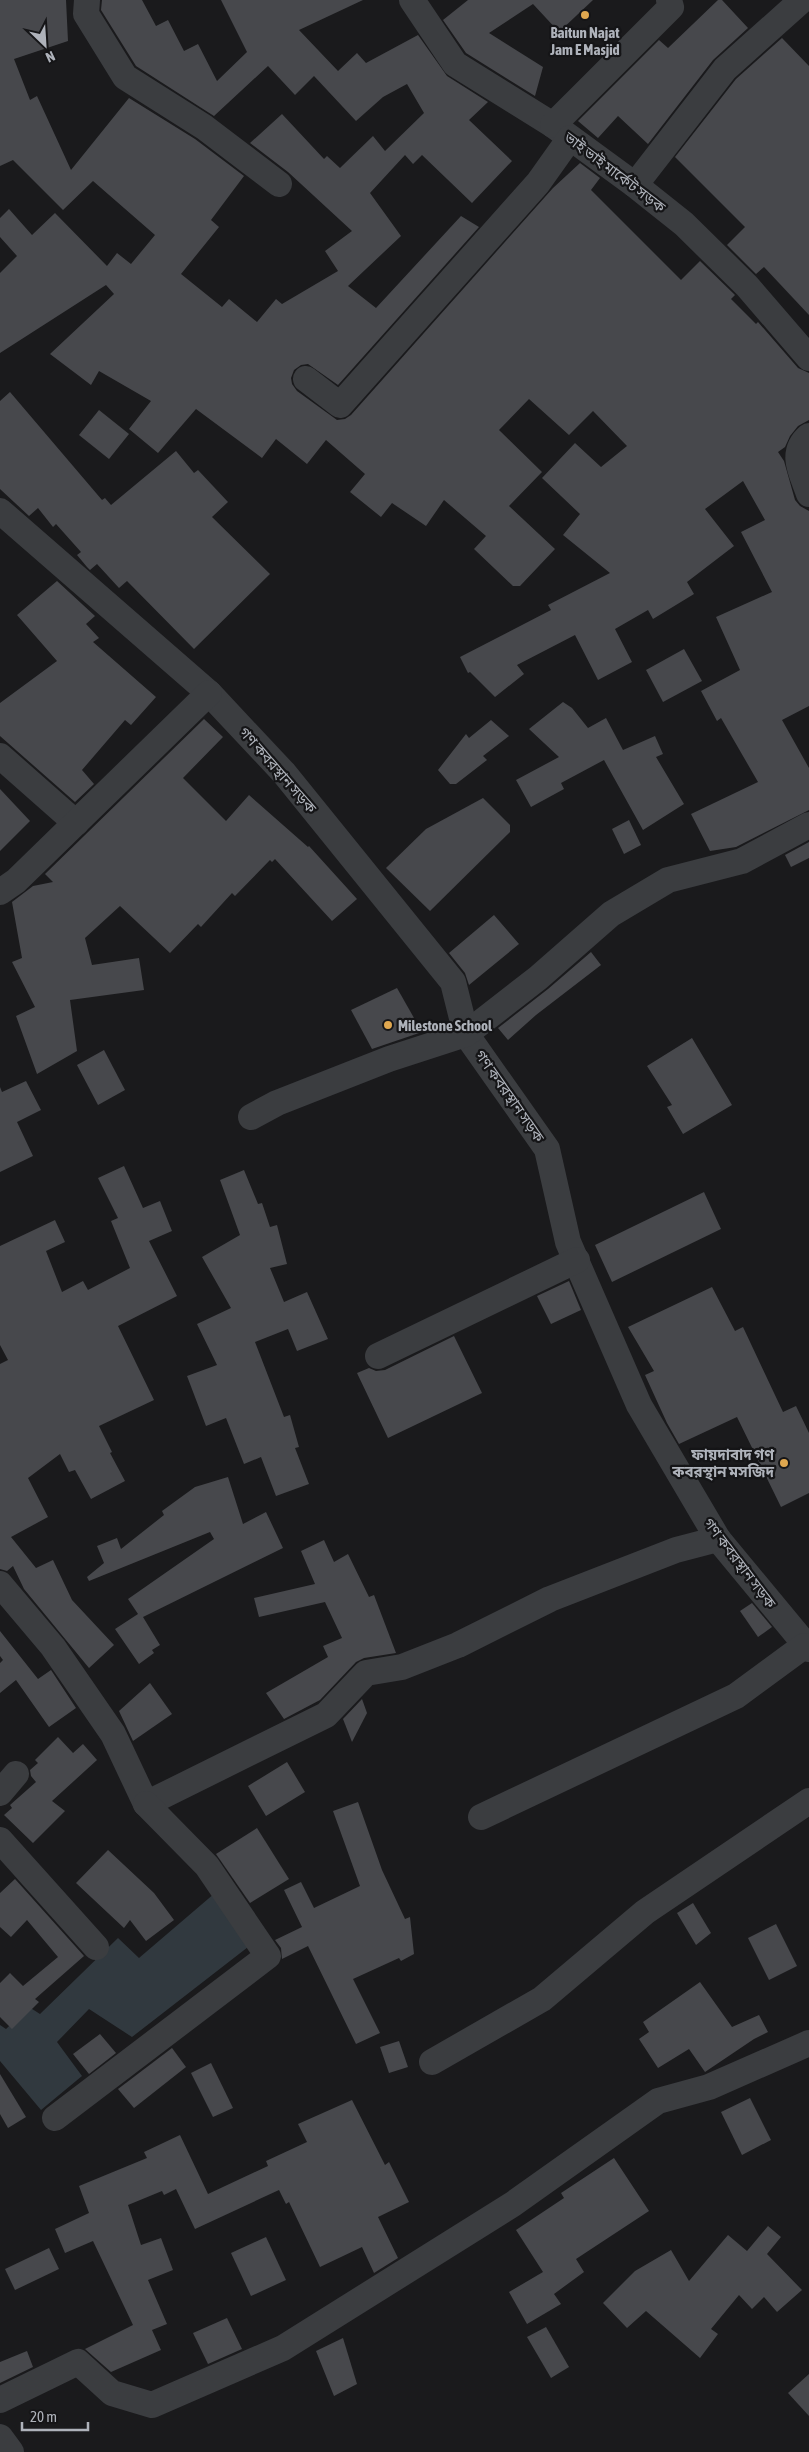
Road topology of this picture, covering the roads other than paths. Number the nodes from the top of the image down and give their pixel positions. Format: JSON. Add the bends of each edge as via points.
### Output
{"nodes":[{"id":1,"x":87,"y":0,"type":"edge"},
{"id":2,"x":412,"y":0,"type":"edge"},
{"id":3,"x":669,"y":0,"type":"edge"},
{"id":4,"x":802,"y":0,"type":"edge"},
{"id":5,"x":561,"y":132,"type":"junction"},
{"id":6,"x":279,"y":184,"type":"dead end"},
{"id":7,"x":635,"y":186,"type":"junction"},
{"id":8,"x":809,"y":358,"type":"edge"},
{"id":9,"x":306,"y":379,"type":"dead end"},
{"id":10,"x":809,"y":436,"type":"edge"},
{"id":11,"x":809,"y":494,"type":"edge"},
{"id":12,"x":0,"y":511,"type":"edge"},
{"id":13,"x":209,"y":693,"type":"junction"},
{"id":14,"x":0,"y":756,"type":"edge"},
{"id":15,"x":76,"y":823,"type":"junction"},
{"id":16,"x":809,"y":825,"type":"edge"},
{"id":17,"x":0,"y":892,"type":"edge"},
{"id":18,"x":466,"y":1034,"type":"junction"},
{"id":19,"x":250,"y":1117,"type":"dead end"},
{"id":20,"x":577,"y":1260,"type":"junction"},
{"id":21,"x":378,"y":1356,"type":"dead end"},
{"id":22,"x":718,"y":1539,"type":"junction"},
{"id":23,"x":0,"y":1584,"type":"edge"},
{"id":24,"x":807,"y":1647,"type":"edge"},
{"id":25,"x":809,"y":1801,"type":"edge"},
{"id":26,"x":146,"y":1804,"type":"junction"},
{"id":27,"x":481,"y":1817,"type":"dead end"},
{"id":28,"x":0,"y":1840,"type":"edge"},
{"id":29,"x":96,"y":1947,"type":"dead end"},
{"id":30,"x":809,"y":2043,"type":"edge"},
{"id":31,"x":432,"y":2062,"type":"dead end"},
{"id":32,"x":55,"y":2118,"type":"dead end"},
{"id":33,"x":0,"y":2400,"type":"edge"},
{"id":34,"x":0,"y":2437,"type":"edge"},
{"id":35,"x":10,"y":2452,"type":"edge"}],
"edges":[{"from":1,"to":6,"type":"street","via":[[86,14],[125,77],[204,128]]},
{"from":2,"to":5,"type":"street","name":"ভাই ভাই মার্কেট সড়ক","via":[[455,64]]},
{"from":3,"to":5,"type":"street","via":[[671,7]]},
{"from":4,"to":7,"type":"street","via":[[725,69]]},
{"from":5,"to":7,"type":"street","name":"ভাই ভাই মার্কেট সড়ক"},
{"from":5,"to":9,"type":"street","via":[[538,183],[340,405]]},
{"from":7,"to":8,"type":"street","name":"ভাই ভাই মার্কেট সড়ক","via":[[684,224],[731,268]]},
{"from":10,"to":11,"type":"street","via":[[797,451]]},
{"from":12,"to":13,"type":"street","name":"গণ কবরস্থান সড়ক"},
{"from":13,"to":15,"type":"street"},
{"from":13,"to":18,"type":"street","name":"গণ কবরস্থান সড়ক","via":[[284,773],[453,982]]},
{"from":14,"to":15,"type":"street"},
{"from":15,"to":17,"type":"street","via":[[16,882]]},
{"from":16,"to":18,"type":"street","via":[[742,861],[668,880],[611,914],[538,978]]},
{"from":18,"to":19,"type":"street","via":[[389,1059],[277,1103]]},
{"from":18,"to":20,"type":"street","name":"গণ কবরস্থান সড়ক","via":[[547,1149],[568,1242]]},
{"from":20,"to":21,"type":"street"},
{"from":20,"to":22,"type":"street","name":"গণ কবরস্থান সড়ক","via":[[640,1405]]},
{"from":22,"to":24,"type":"street","name":"গণ কবরস্থান সড়ক"},
{"from":22,"to":26,"type":"street","via":[[676,1550],[550,1599],[458,1645],[410,1664],[366,1673],[326,1715]]},
{"from":23,"to":26,"type":"street","via":[[53,1647],[113,1734]]},
{"from":24,"to":27,"type":"street","via":[[736,1696]]},
{"from":25,"to":31,"type":"street","via":[[644,1912],[542,1999]]},
{"from":26,"to":32,"type":"street","via":[[207,1866],[268,1956]]},
{"from":28,"to":29,"type":"street"},
{"from":30,"to":33,"type":"street","via":[[709,2087],[658,2101],[513,2204],[283,2348],[152,2405],[112,2393],[78,2362]]},
{"from":34,"to":35,"type":"street"}]}
